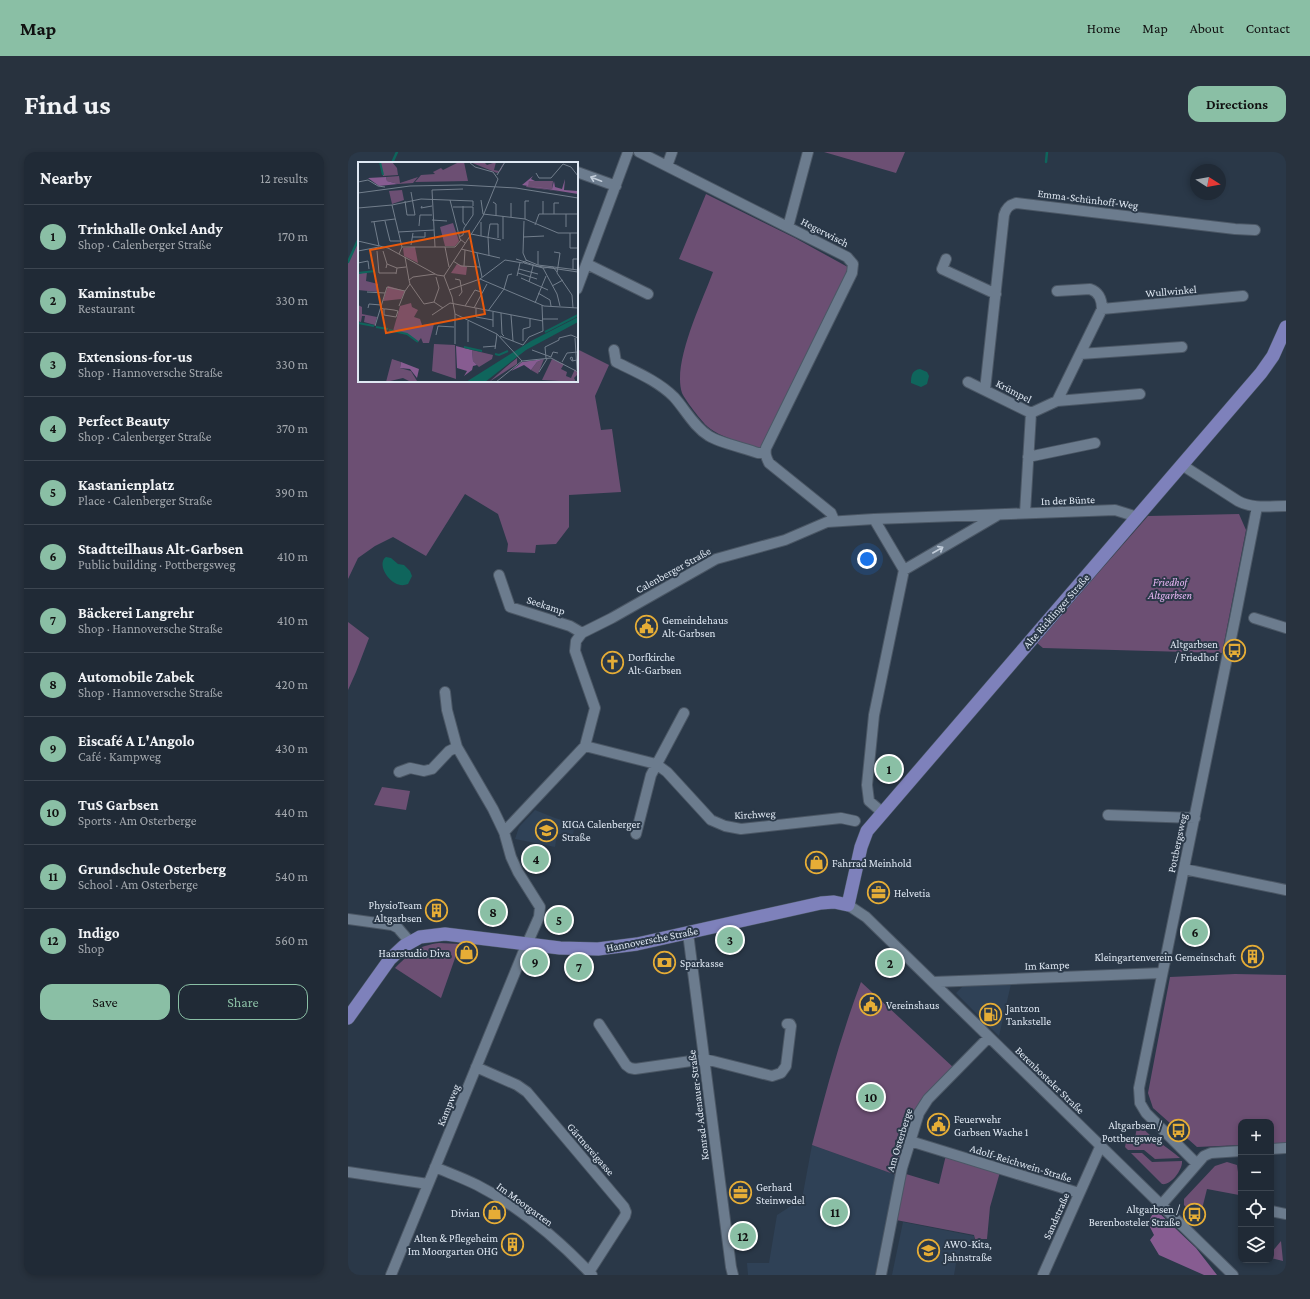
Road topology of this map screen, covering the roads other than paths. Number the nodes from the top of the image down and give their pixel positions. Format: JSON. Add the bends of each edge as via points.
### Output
{"nodes":[{"id":1,"x":628,"y":152,"type":"edge"},
{"id":2,"x":639,"y":152,"type":"edge"},
{"id":3,"x":672,"y":152,"type":"edge"},
{"id":4,"x":808,"y":152,"type":"edge"},
{"id":5,"x":667,"y":166,"type":"junction"},
{"id":6,"x":578,"y":172,"type":"edge"},
{"id":7,"x":616,"y":186,"type":"junction"},
{"id":8,"x":788,"y":227,"type":"junction"},
{"id":9,"x":1254,"y":230,"type":"dead end"},
{"id":10,"x":946,"y":259,"type":"dead end"},
{"id":11,"x":587,"y":264,"type":"junction"},
{"id":12,"x":578,"y":286,"type":"edge"},
{"id":13,"x":1057,"y":291,"type":"dead end"},
{"id":14,"x":648,"y":294,"type":"dead end"},
{"id":15,"x":996,"y":294,"type":"junction"},
{"id":16,"x":1243,"y":296,"type":"dead end"},
{"id":17,"x":1102,"y":309,"type":"junction"},
{"id":18,"x":1286,"y":327,"type":"edge"},
{"id":19,"x":1182,"y":346,"type":"dead end"},
{"id":20,"x":614,"y":350,"type":"dead end"},
{"id":21,"x":1080,"y":354,"type":"junction"},
{"id":22,"x":968,"y":382,"type":"dead end"},
{"id":23,"x":985,"y":390,"type":"junction"},
{"id":24,"x":1140,"y":394,"type":"dead end"},
{"id":25,"x":1056,"y":401,"type":"junction"},
{"id":26,"x":1031,"y":413,"type":"junction"},
{"id":27,"x":1095,"y":443,"type":"dead end"},
{"id":28,"x":765,"y":453,"type":"junction"},
{"id":29,"x":1028,"y":457,"type":"junction"},
{"id":30,"x":1182,"y":465,"type":"junction"},
{"id":31,"x":1286,"y":506,"type":"edge"},
{"id":32,"x":1257,"y":507,"type":"junction"},
{"id":33,"x":1025,"y":514,"type":"junction"},
{"id":34,"x":999,"y":515,"type":"junction"},
{"id":35,"x":874,"y":519,"type":"junction"},
{"id":36,"x":1136,"y":519,"type":"junction"},
{"id":37,"x":834,"y":520,"type":"junction"},
{"id":38,"x":904,"y":570,"type":"junction"},
{"id":39,"x":499,"y":575,"type":"dead end"},
{"id":40,"x":1254,"y":618,"type":"dead end"},
{"id":41,"x":1286,"y":628,"type":"edge"},
{"id":42,"x":582,"y":633,"type":"junction"},
{"id":43,"x":445,"y":692,"type":"dead end"},
{"id":44,"x":684,"y":713,"type":"dead end"},
{"id":45,"x":585,"y":746,"type":"junction"},
{"id":46,"x":457,"y":747,"type":"junction"},
{"id":47,"x":656,"y":764,"type":"junction"},
{"id":48,"x":399,"y":772,"type":"dead end"},
{"id":49,"x":883,"y":813,"type":"junction"},
{"id":50,"x":1108,"y":815,"type":"dead end"},
{"id":51,"x":1195,"y":818,"type":"junction"},
{"id":52,"x":855,"y":821,"type":"dead end"},
{"id":53,"x":504,"y":832,"type":"junction"},
{"id":54,"x":636,"y":834,"type":"dead end"},
{"id":55,"x":1184,"y":869,"type":"junction"},
{"id":56,"x":1286,"y":890,"type":"edge"},
{"id":57,"x":848,"y":905,"type":"junction"},
{"id":58,"x":348,"y":919,"type":"edge"},
{"id":59,"x":688,"y":933,"type":"junction"},
{"id":60,"x":410,"y":942,"type":"junction"},
{"id":61,"x":527,"y":944,"type":"junction"},
{"id":62,"x":1162,"y":973,"type":"junction"},
{"id":63,"x":933,"y":982,"type":"junction"},
{"id":64,"x":348,"y":1018,"type":"edge"},
{"id":65,"x":599,"y":1024,"type":"dead end"},
{"id":66,"x":787,"y":1024,"type":"dead end"},
{"id":67,"x":989,"y":1037,"type":"junction"},
{"id":68,"x":705,"y":1059,"type":"junction"},
{"id":69,"x":476,"y":1067,"type":"junction"},
{"id":70,"x":910,"y":1141,"type":"junction"},
{"id":71,"x":1101,"y":1145,"type":"junction"},
{"id":72,"x":1286,"y":1148,"type":"edge"},
{"id":73,"x":1274,"y":1149,"type":"edge"},
{"id":74,"x":1238,"y":1151,"type":"edge"},
{"id":75,"x":1197,"y":1164,"type":"junction"},
{"id":76,"x":435,"y":1168,"type":"junction"},
{"id":77,"x":348,"y":1172,"type":"edge"},
{"id":78,"x":428,"y":1184,"type":"junction"},
{"id":79,"x":1079,"y":1193,"type":"junction"},
{"id":80,"x":1162,"y":1204,"type":"junction"},
{"id":81,"x":1274,"y":1212,"type":"edge"},
{"id":82,"x":1286,"y":1214,"type":"edge"},
{"id":83,"x":590,"y":1274,"type":"edge"},
{"id":84,"x":391,"y":1275,"type":"edge"},
{"id":85,"x":733,"y":1275,"type":"edge"},
{"id":86,"x":880,"y":1275,"type":"edge"},
{"id":87,"x":1043,"y":1275,"type":"edge"},
{"id":88,"x":1234,"y":1275,"type":"edge"}],
"edges":[{"from":1,"to":7,"type":"street"},
{"from":2,"to":5,"type":"street","name":"Hegerwisch"},
{"from":3,"to":5,"type":"street"},
{"from":4,"to":8,"type":"street"},
{"from":5,"to":8,"type":"street","name":"Hegerwisch"},
{"from":7,"to":6,"type":"street","one_way":true},
{"from":7,"to":11,"type":"street"},
{"from":8,"to":28,"type":"street","name":"Hegerwisch","via":[[847,257],[853,264],[853,270]]},
{"from":9,"to":15,"type":"street","name":"Emma-Schünhoff-Weg","via":[[1016,202],[1008,207],[1004,215]]},
{"from":10,"to":15,"type":"street","via":[[942,269]]},
{"from":11,"to":12,"type":"street"},
{"from":11,"to":14,"type":"street"},
{"from":13,"to":17,"type":"street","via":[[1094,290],[1101,299]]},
{"from":15,"to":23,"type":"street","name":"Emma-Schünhoff-Weg"},
{"from":16,"to":17,"type":"street","name":"Wullwinkel"},
{"from":17,"to":21,"type":"street"},
{"from":18,"to":30,"type":"main road","name":"Alte Ricklinger Straße","via":[[1273,356],[1261,374]]},
{"from":19,"to":21,"type":"street"},
{"from":20,"to":28,"type":"street","via":[[616,362],[648,377],[667,391],[710,437]]},
{"from":21,"to":25,"type":"street"},
{"from":22,"to":23,"type":"street","name":"Krümpel"},
{"from":23,"to":26,"type":"street","name":"Krümpel"},
{"from":24,"to":25,"type":"street"},
{"from":25,"to":26,"type":"street"},
{"from":26,"to":29,"type":"street","name":"Krümpel"},
{"from":27,"to":29,"type":"street"},
{"from":28,"to":37,"type":"street","via":[[769,463],[831,514]]},
{"from":29,"to":33,"type":"street","name":"Krümpel"},
{"from":30,"to":32,"type":"street","via":[[1238,501]]},
{"from":30,"to":36,"type":"main road","name":"Alte Ricklinger Straße"},
{"from":31,"to":32,"type":"street"},
{"from":32,"to":51,"type":"street","name":"Pottbergsweg"},
{"from":33,"to":34,"type":"street","name":"In der Bünte"},
{"from":33,"to":36,"type":"street","name":"In der Bünte","via":[[1115,510]]},
{"from":34,"to":35,"type":"street","name":"In der Bünte"},
{"from":38,"to":34,"type":"street","name":"In der Bünte","one_way":true},
{"from":35,"to":37,"type":"street","name":"Calenberger Straße"},
{"from":35,"to":38,"type":"street"},
{"from":36,"to":49,"type":"main road","name":"Alte Ricklinger Straße"},
{"from":37,"to":42,"type":"street","name":"Calenberger Straße","via":[[785,540],[716,559]]},
{"from":38,"to":49,"type":"street","via":[[874,715],[867,785],[869,801]]},
{"from":39,"to":42,"type":"street","name":"Seekamp","via":[[510,607],[570,626]]},
{"from":40,"to":41,"type":"street"},
{"from":42,"to":45,"type":"street","via":[[576,641],[575,651],[595,708]]},
{"from":43,"to":46,"type":"street"},
{"from":44,"to":47,"type":"street"},
{"from":45,"to":47,"type":"street","name":"Kirchweg"},
{"from":45,"to":53,"type":"street"},
{"from":46,"to":48,"type":"street","via":[[449,751],[432,768],[424,771],[410,768]]},
{"from":46,"to":53,"type":"street"},
{"from":47,"to":52,"type":"street","name":"Kirchweg","via":[[667,772],[711,820],[725,826],[741,829],[841,818]]},
{"from":47,"to":54,"type":"street"},
{"from":49,"to":57,"type":"main road","name":"Alte Ricklinger Straße","via":[[863,839]]},
{"from":50,"to":51,"type":"street"},
{"from":51,"to":55,"type":"street","name":"Pottbergsweg"},
{"from":53,"to":61,"type":"street","via":[[513,862],[540,907]]},
{"from":55,"to":56,"type":"street"},
{"from":55,"to":62,"type":"street","name":"Pottbergsweg"},
{"from":57,"to":59,"type":"main road","name":"Hannoversche Straße","via":[[821,903]]},
{"from":57,"to":63,"type":"street","name":"Berenbosteler Straße","via":[[862,913]]},
{"from":58,"to":60,"type":"street","via":[[392,925]]},
{"from":59,"to":61,"type":"main road","name":"Hannoversche Straße","via":[[598,949]]},
{"from":59,"to":68,"type":"street","name":"Konrad-Adenauer-Straße"},
{"from":60,"to":61,"type":"main road","name":"Hannoversche Straße","via":[[420,937],[445,934]]},
{"from":60,"to":64,"type":"main road","name":"Hannoversche Straße","via":[[390,959]]},
{"from":61,"to":69,"type":"street","name":"Kampweg"},
{"from":62,"to":63,"type":"street","name":"Im Kampe"},
{"from":62,"to":75,"type":"street","name":"Pottbergsweg","via":[[1139,1088],[1140,1103],[1146,1113]]},
{"from":63,"to":67,"type":"street","name":"Berenbosteler Straße"},
{"from":65,"to":68,"type":"street","via":[[630,1068]]},
{"from":66,"to":68,"type":"street","via":[[791,1026],[786,1066],[777,1075],[772,1076]]},
{"from":67,"to":70,"type":"street","name":"Am Osterberge","via":[[924,1103]]},
{"from":67,"to":71,"type":"street","name":"Berenbosteler Straße"},
{"from":68,"to":85,"type":"street","name":"Konrad-Adenauer-Straße"},
{"from":69,"to":76,"type":"street","name":"Kampweg"},
{"from":69,"to":83,"type":"street","name":"Gärtnereigasse","via":[[527,1092],[624,1206],[625,1216]]},
{"from":70,"to":79,"type":"street","name":"Adolf-Reichwein-Straße"},
{"from":70,"to":86,"type":"street","name":"Am Osterberge"},
{"from":71,"to":79,"type":"street","name":"Sandstraße"},
{"from":71,"to":80,"type":"street","name":"Berenbosteler Straße"},
{"from":72,"to":73,"type":"street"},
{"from":74,"to":75,"type":"street","via":[[1211,1153]]},
{"from":75,"to":80,"type":"street"},
{"from":76,"to":78,"type":"street","name":"Kampweg"},
{"from":76,"to":83,"type":"street","name":"Im Moorgarten","via":[[476,1185],[513,1207],[547,1233]]},
{"from":77,"to":78,"type":"street"},
{"from":78,"to":84,"type":"street","name":"Kampweg"},
{"from":79,"to":87,"type":"street","name":"Sandstraße"},
{"from":80,"to":88,"type":"street","name":"Berenbosteler Straße"},
{"from":81,"to":82,"type":"street"}]}
